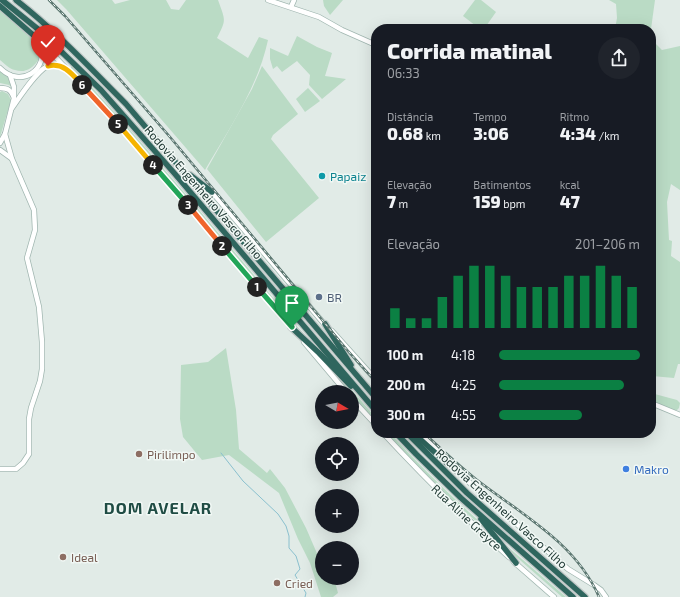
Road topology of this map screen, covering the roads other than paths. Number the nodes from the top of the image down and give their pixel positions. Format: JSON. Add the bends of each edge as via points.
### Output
{"nodes":[{"id":1,"x":2,"y":0,"type":"edge"},
{"id":2,"x":16,"y":0,"type":"edge"},
{"id":3,"x":21,"y":0,"type":"edge"},
{"id":4,"x":268,"y":0,"type":"edge"},
{"id":5,"x":294,"y":0,"type":"edge"},
{"id":6,"x":0,"y":6,"type":"edge"},
{"id":7,"x":291,"y":7,"type":"junction"},
{"id":8,"x":32,"y":12,"type":"junction"},
{"id":9,"x":40,"y":41,"type":"junction"},
{"id":10,"x":371,"y":43,"type":"edge"},
{"id":11,"x":67,"y":68,"type":"junction"},
{"id":12,"x":1,"y":69,"type":"edge"},
{"id":13,"x":10,"y":75,"type":"junction"},
{"id":14,"x":0,"y":88,"type":"edge"},
{"id":15,"x":14,"y":98,"type":"junction"},
{"id":16,"x":12,"y":108,"type":"junction"},
{"id":17,"x":5,"y":134,"type":"junction"},
{"id":18,"x":0,"y":143,"type":"edge"},
{"id":19,"x":0,"y":150,"type":"edge"},
{"id":20,"x":12,"y":160,"type":"junction"},
{"id":21,"x":178,"y":165,"type":"junction"},
{"id":22,"x":212,"y":192,"type":"joint"},
{"id":23,"x":325,"y":324,"type":"junction"},
{"id":24,"x":292,"y":327,"type":"junction"},
{"id":25,"x":371,"y":375,"type":"edge"},
{"id":26,"x":361,"y":381,"type":"junction"},
{"id":27,"x":340,"y":385,"type":"edge"},
{"id":28,"x":371,"y":392,"type":"edge"},
{"id":29,"x":371,"y":405,"type":"edge"},
{"id":30,"x":656,"y":405,"type":"edge"},
{"id":31,"x":359,"y":406,"type":"edge"},
{"id":32,"x":371,"y":406,"type":"edge"},
{"id":33,"x":680,"y":414,"type":"edge"},
{"id":34,"x":371,"y":419,"type":"edge"},
{"id":35,"x":388,"y":438,"type":"edge"},
{"id":36,"x":401,"y":438,"type":"edge"},
{"id":37,"x":412,"y":438,"type":"edge"},
{"id":38,"x":419,"y":438,"type":"edge"},
{"id":39,"x":426,"y":438,"type":"edge"},
{"id":40,"x":448,"y":464,"type":"junction"},
{"id":41,"x":0,"y":469,"type":"edge"},
{"id":42,"x":471,"y":506,"type":"junction"},
{"id":43,"x":516,"y":563,"type":"junction"},
{"id":44,"x":554,"y":597,"type":"edge"},
{"id":45,"x":573,"y":597,"type":"edge"},
{"id":46,"x":584,"y":597,"type":"edge"},
{"id":47,"x":606,"y":597,"type":"edge"}],
"edges":[{"from":1,"to":29,"type":"highway","name":"Rodovia Engenheiro Vasco Filho","via":[[40,30],[101,90]]},
{"from":2,"to":8,"type":"highway","name":"Rodovia Engenheiro Vasco Filho"},
{"from":3,"to":8,"type":"highway"},
{"from":4,"to":7,"type":"main road"},
{"from":5,"to":7,"type":"main road"},
{"from":6,"to":9,"type":"highway"},
{"from":7,"to":10,"type":"main road","via":[[319,17]]},
{"from":8,"to":21,"type":"highway","name":"Rodovia Engenheiro Vasco Filho","via":[[126,104]]},
{"from":9,"to":11,"type":"main road"},
{"from":9,"to":13,"type":"main road","via":[[43,58],[35,71],[25,77]]},
{"from":11,"to":16,"type":"main road","via":[[54,65],[45,67]]},
{"from":11,"to":24,"type":"main road","via":[[147,157]]},
{"from":12,"to":13,"type":"main road"},
{"from":13,"to":15,"type":"main road"},
{"from":14,"to":15,"type":"main road","via":[[10,90]]},
{"from":15,"to":16,"type":"main road"},
{"from":16,"to":17,"type":"main road"},
{"from":17,"to":18,"type":"main road"},
{"from":17,"to":20,"type":"main road"},
{"from":19,"to":20,"type":"main road"},
{"from":20,"to":41,"type":"main road","via":[[34,210],[35,230],[27,258],[39,308],[42,369],[28,419],[29,454],[16,469]]},
{"from":21,"to":22,"type":"highway"},
{"from":21,"to":26,"type":"highway","name":"Rodovia Engenheiro Vasco Filho"},
{"from":22,"to":23,"type":"main road"},
{"from":23,"to":25,"type":"main road"},
{"from":23,"to":26,"type":"highway"},
{"from":24,"to":27,"type":"main road"},
{"from":24,"to":32,"type":"highway"},
{"from":26,"to":28,"type":"highway","name":"Rodovia Engenheiro Vasco Filho"},
{"from":30,"to":33,"type":"main road"},
{"from":31,"to":34,"type":"main road"},
{"from":35,"to":43,"type":"main road","name":"Rua Aline Greyce","via":[[476,528]]},
{"from":36,"to":42,"type":"highway","name":"Rodovia Engenheiro Vasco Filho"},
{"from":37,"to":46,"type":"highway","name":"Rodovia Engenheiro Vasco Filho","via":[[450,478]]},
{"from":38,"to":40,"type":"highway"},
{"from":39,"to":40,"type":"main road"},
{"from":40,"to":47,"type":"main road","via":[[575,575],[594,584]]},
{"from":42,"to":43,"type":"highway"},
{"from":42,"to":45,"type":"highway","name":"Rodovia Engenheiro Vasco Filho"},
{"from":43,"to":44,"type":"main road","name":"Rua Aline Greyce"}]}
